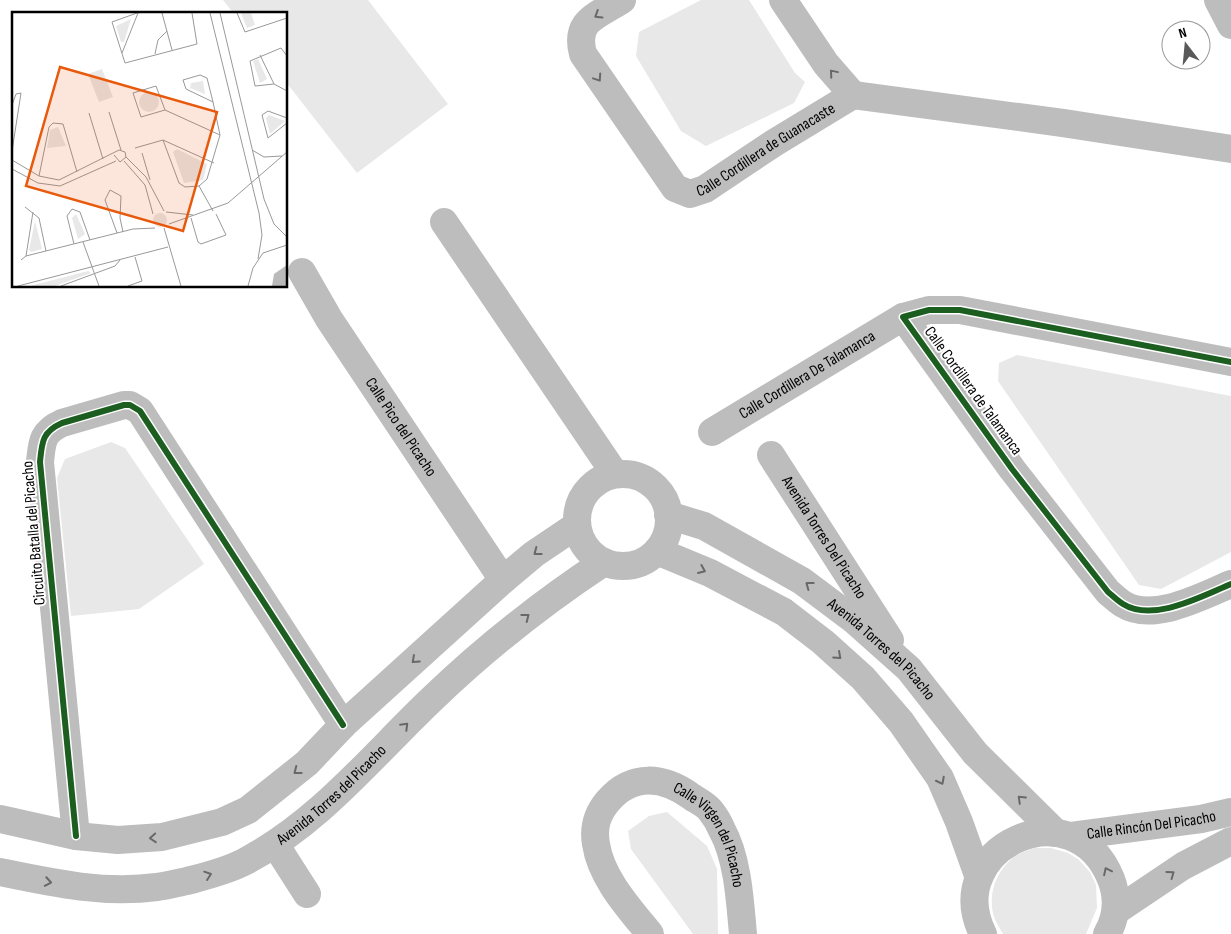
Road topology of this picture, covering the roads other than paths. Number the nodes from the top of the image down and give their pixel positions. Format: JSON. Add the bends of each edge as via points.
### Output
{"nodes":[{"id":1,"x":622,"y":0,"type":"edge"},
{"id":2,"x":783,"y":0,"type":"edge"},
{"id":3,"x":1218,"y":0,"type":"edge"},
{"id":4,"x":1231,"y":25,"type":"edge"},
{"id":5,"x":853,"y":95,"type":"junction"},
{"id":6,"x":1231,"y":149,"type":"edge"},
{"id":7,"x":444,"y":222,"type":"dead end"},
{"id":8,"x":302,"y":272,"type":"dead end"},
{"id":9,"x":903,"y":317,"type":"junction"},
{"id":10,"x":1231,"y":362,"type":"edge"},
{"id":11,"x":712,"y":432,"type":"dead end"},
{"id":12,"x":771,"y":455,"type":"dead end"},
{"id":13,"x":616,"y":474,"type":"junction"},
{"id":14,"x":668,"y":515,"type":"junction"},
{"id":15,"x":577,"y":525,"type":"junction"},
{"id":16,"x":657,"y":551,"type":"junction"},
{"id":17,"x":604,"y":562,"type":"junction"},
{"id":18,"x":503,"y":580,"type":"junction"},
{"id":19,"x":1231,"y":584,"type":"edge"},
{"id":20,"x":909,"y":668,"type":"junction"},
{"id":21,"x":343,"y":725,"type":"junction"},
{"id":22,"x":1231,"y":812,"type":"edge"},
{"id":23,"x":0,"y":819,"type":"edge"},
{"id":24,"x":1063,"y":834,"type":"junction"},
{"id":25,"x":76,"y":836,"type":"junction"},
{"id":26,"x":1231,"y":841,"type":"edge"},
{"id":27,"x":275,"y":844,"type":"junction"},
{"id":28,"x":0,"y":872,"type":"edge"},
{"id":29,"x":977,"y":890,"type":"junction"},
{"id":30,"x":307,"y":894,"type":"dead end"},
{"id":31,"x":1112,"y":922,"type":"edge"},
{"id":32,"x":650,"y":934,"type":"edge"},
{"id":33,"x":743,"y":934,"type":"edge"},
{"id":34,"x":961,"y":934,"type":"edge"},
{"id":35,"x":983,"y":934,"type":"edge"}],
"edges":[{"from":1,"to":5,"type":"street","name":"Calle Cordillera de Guanacaste","one_way":true,"via":[[584,27],[580,34],[583,54],[675,188],[681,192],[690,194],[705,189]]},
{"from":5,"to":2,"type":"street","name":"Calle Cordillera de Guanacaste","one_way":true,"via":[[826,64]]},
{"from":3,"to":4,"type":"street"},
{"from":5,"to":6,"type":"street","name":"Calle Cordillera de Guanacaste","via":[[1063,122]]},
{"from":7,"to":13,"type":"street"},
{"from":8,"to":18,"type":"street","name":"Calle Pico del Picacho","via":[[329,320]]},
{"from":9,"to":10,"type":"street","name":"Calle Cordillera de Talamanca","via":[[929,310],[960,310]]},
{"from":9,"to":11,"type":"street","name":"Calle Cordillera De Talamanca"},
{"from":9,"to":19,"type":"street","name":"Calle Cordillera de Talamanca","via":[[1012,469],[1108,592],[1124,605],[1156,611],[1170,609]]},
{"from":12,"to":20,"type":"street","name":"Avenida Torres Del Picacho"},
{"from":13,"to":14,"type":"street","via":[[632,475],[655,487],[662,495]]},
{"from":13,"to":15,"type":"street","via":[[589,488],[579,505]]},
{"from":14,"to":16,"type":"street","via":[[666,534]]},
{"from":20,"to":14,"type":"street","name":"Avenida Torres del Picacho","one_way":true,"via":[[802,580],[704,526]]},
{"from":15,"to":17,"type":"street","via":[[586,547]]},
{"from":15,"to":18,"type":"street","one_way":true},
{"from":16,"to":17,"type":"street","via":[[632,565]]},
{"from":16,"to":29,"type":"street","name":"Avenida Torres del Picacho","one_way":true,"via":[[718,577],[784,612],[862,678],[902,722],[940,778],[959,822]]},
{"from":27,"to":17,"type":"street","name":"Avenida Torres del Picacho","one_way":true,"via":[[362,770],[432,699],[504,634]]},
{"from":18,"to":21,"type":"street","one_way":true},
{"from":24,"to":20,"type":"street","name":"Avenida Torres del Picacho","one_way":true,"via":[[974,753]]},
{"from":21,"to":25,"type":"street","one_way":true,"via":[[307,763],[248,810],[222,822],[162,837],[118,840]]},
{"from":21,"to":25,"type":"street","name":"Circuito Batalla del Picacho","via":[[140,411],[124,405],[62,422],[44,438],[40,462]]},
{"from":22,"to":24,"type":"street","name":"Calle Rincón Del Picacho","via":[[1201,819]]},
{"from":23,"to":25,"type":"street"},
{"from":24,"to":29,"type":"street","name":"Calle Rincón Del Picacho","via":[[1037,832],[1018,837],[1002,847],[988,861]]},
{"from":31,"to":24,"type":"street","name":"Avenida Torres del Picacho","one_way":true,"via":[[1115,887],[1106,866],[1091,848]]},
{"from":31,"to":26,"type":"street","one_way":true,"via":[[1183,866]]},
{"from":28,"to":27,"type":"street","name":"Avenida Torres del Picacho","one_way":true,"via":[[81,888],[121,890],[159,887],[242,863]]},
{"from":27,"to":30,"type":"street"},
{"from":29,"to":34,"type":"street"},
{"from":29,"to":35,"type":"street","name":"Avenida Torres del Picacho","via":[[976,917]]},
{"from":32,"to":33,"type":"street","name":"Calle Virgen del Picacho","via":[[605,872],[596,844],[595,826],[600,810],[616,791],[648,780],[680,788],[709,809],[723,831],[731,851]]}]}
